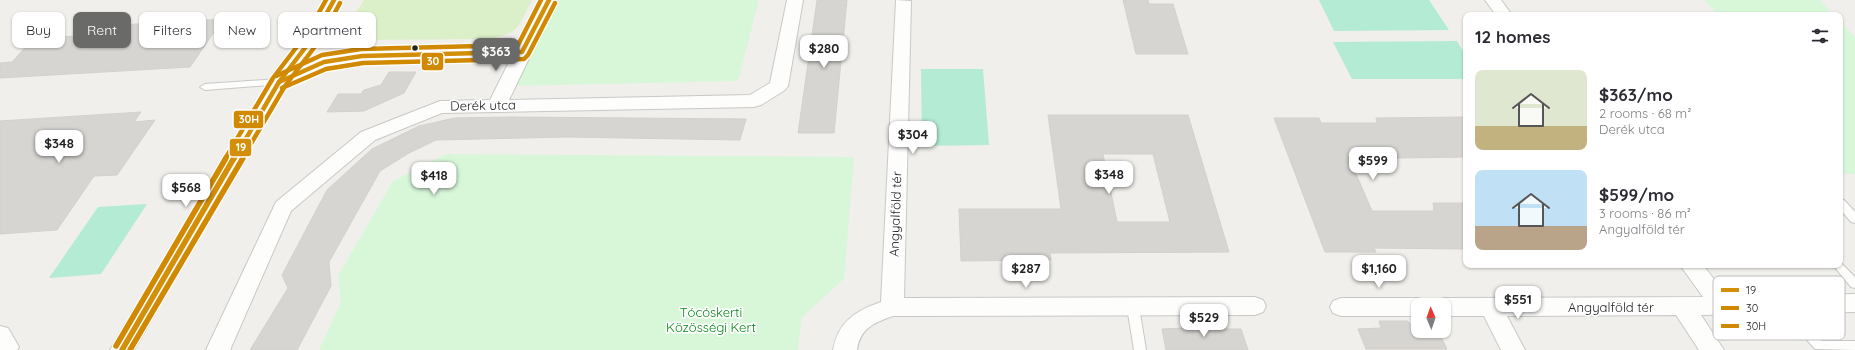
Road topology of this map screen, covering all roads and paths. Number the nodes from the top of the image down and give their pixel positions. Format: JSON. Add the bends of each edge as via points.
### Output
{"nodes":[{"id":1,"x":334,"y":0,"type":"edge"},
{"id":2,"x":549,"y":0,"type":"edge"},
{"id":3,"x":795,"y":0,"type":"edge"},
{"id":4,"x":1493,"y":0,"type":"edge"},
{"id":5,"x":903,"y":1,"type":"dead end"},
{"id":6,"x":327,"y":12,"type":"edge"},
{"id":7,"x":1502,"y":12,"type":"edge"},
{"id":8,"x":305,"y":48,"type":"edge"},
{"id":9,"x":330,"y":48,"type":"edge"},
{"id":10,"x":522,"y":52,"type":"junction"},
{"id":11,"x":362,"y":56,"type":"junction"},
{"id":12,"x":279,"y":82,"type":"junction"},
{"id":13,"x":205,"y":87,"type":"dead end"},
{"id":14,"x":497,"y":105,"type":"junction"},
{"id":15,"x":1843,"y":206,"type":"edge"},
{"id":16,"x":1855,"y":219,"type":"edge"},
{"id":17,"x":1693,"y":268,"type":"edge"},
{"id":18,"x":1841,"y":268,"type":"edge"},
{"id":19,"x":1855,"y":284,"type":"edge"},
{"id":20,"x":1713,"y":294,"type":"edge"},
{"id":21,"x":1845,"y":303,"type":"edge"},
{"id":22,"x":1855,"y":303,"type":"edge"},
{"id":23,"x":1255,"y":306,"type":"dead end"},
{"id":24,"x":1713,"y":306,"type":"edge"},
{"id":25,"x":892,"y":307,"type":"junction"},
{"id":26,"x":1133,"y":307,"type":"junction"},
{"id":27,"x":1341,"y":307,"type":"dead end"},
{"id":28,"x":1411,"y":307,"type":"edge"},
{"id":29,"x":1451,"y":307,"type":"edge"},
{"id":30,"x":1491,"y":307,"type":"junction"},
{"id":31,"x":1683,"y":307,"type":"junction"},
{"id":32,"x":0,"y":335,"type":"edge"},
{"id":33,"x":1814,"y":340,"type":"edge"},
{"id":34,"x":1855,"y":346,"type":"edge"},
{"id":35,"x":4,"y":350,"type":"edge"},
{"id":36,"x":122,"y":350,"type":"edge"},
{"id":37,"x":218,"y":350,"type":"edge"},
{"id":38,"x":845,"y":350,"type":"edge"},
{"id":39,"x":1140,"y":350,"type":"edge"},
{"id":40,"x":1513,"y":350,"type":"edge"},
{"id":41,"x":1712,"y":350,"type":"edge"}],
"edges":[{"from":1,"to":6,"type":"street"},
{"from":2,"to":10,"type":"street"},
{"from":3,"to":14,"type":"street","name":"Derék utca","via":[[779,86],[754,101]]},
{"from":4,"to":7,"type":"street"},
{"from":5,"to":25,"type":"street","name":"Angyalföld tér"},
{"from":8,"to":12,"type":"street"},
{"from":9,"to":11,"type":"street"},
{"from":10,"to":11,"type":"street"},
{"from":10,"to":14,"type":"street"},
{"from":11,"to":12,"type":"street","via":[[324,62]]},
{"from":12,"to":13,"type":"lane"},
{"from":12,"to":36,"type":"street"},
{"from":14,"to":37,"type":"street","name":"Derék utca","via":[[440,106],[368,136],[283,208]]},
{"from":15,"to":16,"type":"lane"},
{"from":17,"to":20,"type":"street"},
{"from":18,"to":19,"type":"lane"},
{"from":21,"to":22,"type":"street","name":"Angyalföld tér"},
{"from":23,"to":26,"type":"street"},
{"from":24,"to":31,"type":"street","name":"Angyalföld tér"},
{"from":25,"to":26,"type":"street"},
{"from":25,"to":38,"type":"street","via":[[863,317],[846,338]]},
{"from":26,"to":39,"type":"lane"},
{"from":27,"to":28,"type":"street"},
{"from":29,"to":30,"type":"street","name":"Angyalföld tér"},
{"from":30,"to":31,"type":"street","name":"Angyalföld tér"},
{"from":30,"to":40,"type":"street"},
{"from":31,"to":41,"type":"street"},
{"from":32,"to":35,"type":"street","via":[[6,347]]},
{"from":33,"to":34,"type":"lane","via":[[1819,346]]}]}
